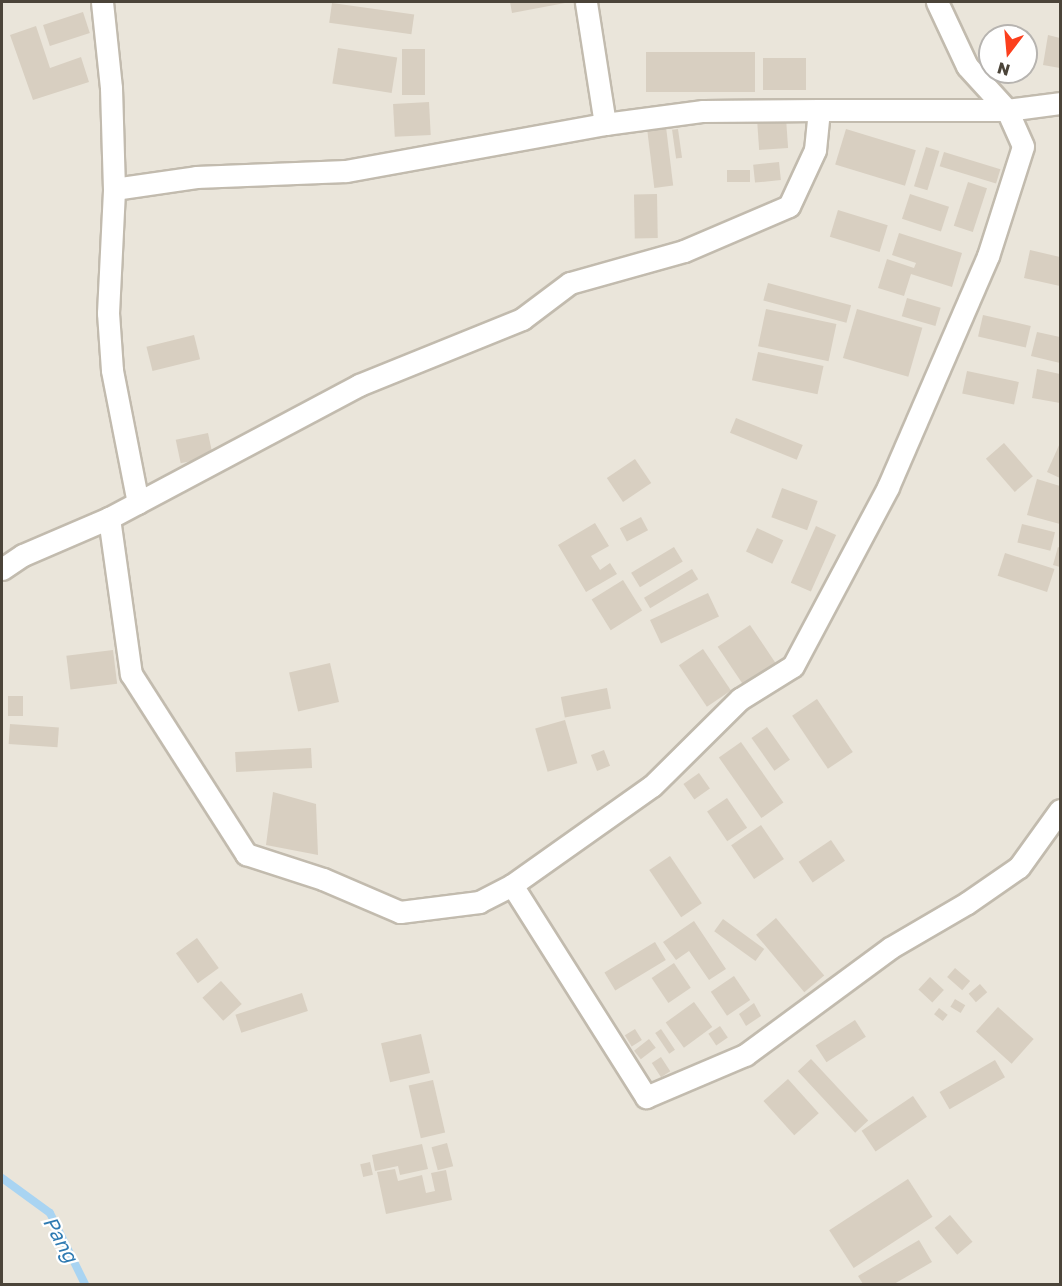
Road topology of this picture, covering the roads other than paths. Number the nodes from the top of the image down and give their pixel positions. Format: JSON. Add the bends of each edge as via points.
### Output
{"nodes":[{"id":1,"x":102,"y":2,"type":"edge"},
{"id":2,"x":586,"y":2,"type":"edge"},
{"id":3,"x":937,"y":2,"type":"edge"},
{"id":4,"x":1060,"y":103,"type":"edge"},
{"id":5,"x":819,"y":110,"type":"junction"},
{"id":6,"x":1007,"y":110,"type":"junction"},
{"id":7,"x":605,"y":124,"type":"junction"},
{"id":8,"x":114,"y":189,"type":"junction"},
{"id":9,"x":138,"y":503,"type":"junction"},
{"id":10,"x":109,"y":518,"type":"junction"},
{"id":11,"x":2,"y":569,"type":"edge"},
{"id":12,"x":1060,"y":810,"type":"edge"},
{"id":13,"x":512,"y":885,"type":"junction"}],
"edges":[{"from":1,"to":8,"type":"street","via":[[111,88]]},
{"from":2,"to":7,"type":"street"},
{"from":3,"to":6,"type":"street","via":[[968,66]]},
{"from":4,"to":6,"type":"street"},
{"from":5,"to":6,"type":"street"},
{"from":5,"to":7,"type":"street","via":[[703,111]]},
{"from":5,"to":9,"type":"street","via":[[815,150],[789,206],[684,251],[570,283],[522,319],[359,385]]},
{"from":6,"to":13,"type":"street","via":[[1023,146],[988,256],[888,487],[792,666],[740,699],[652,786]]},
{"from":7,"to":8,"type":"street","via":[[346,171],[196,177]]},
{"from":8,"to":9,"type":"street","via":[[108,313],[112,370]]},
{"from":9,"to":10,"type":"street"},
{"from":10,"to":11,"type":"street","via":[[23,555]]},
{"from":10,"to":13,"type":"street","via":[[131,674],[246,854],[323,879],[400,912],[479,902]]},
{"from":12,"to":13,"type":"street","via":[[1019,867],[968,903],[890,948],[745,1055],[646,1097]]}]}
